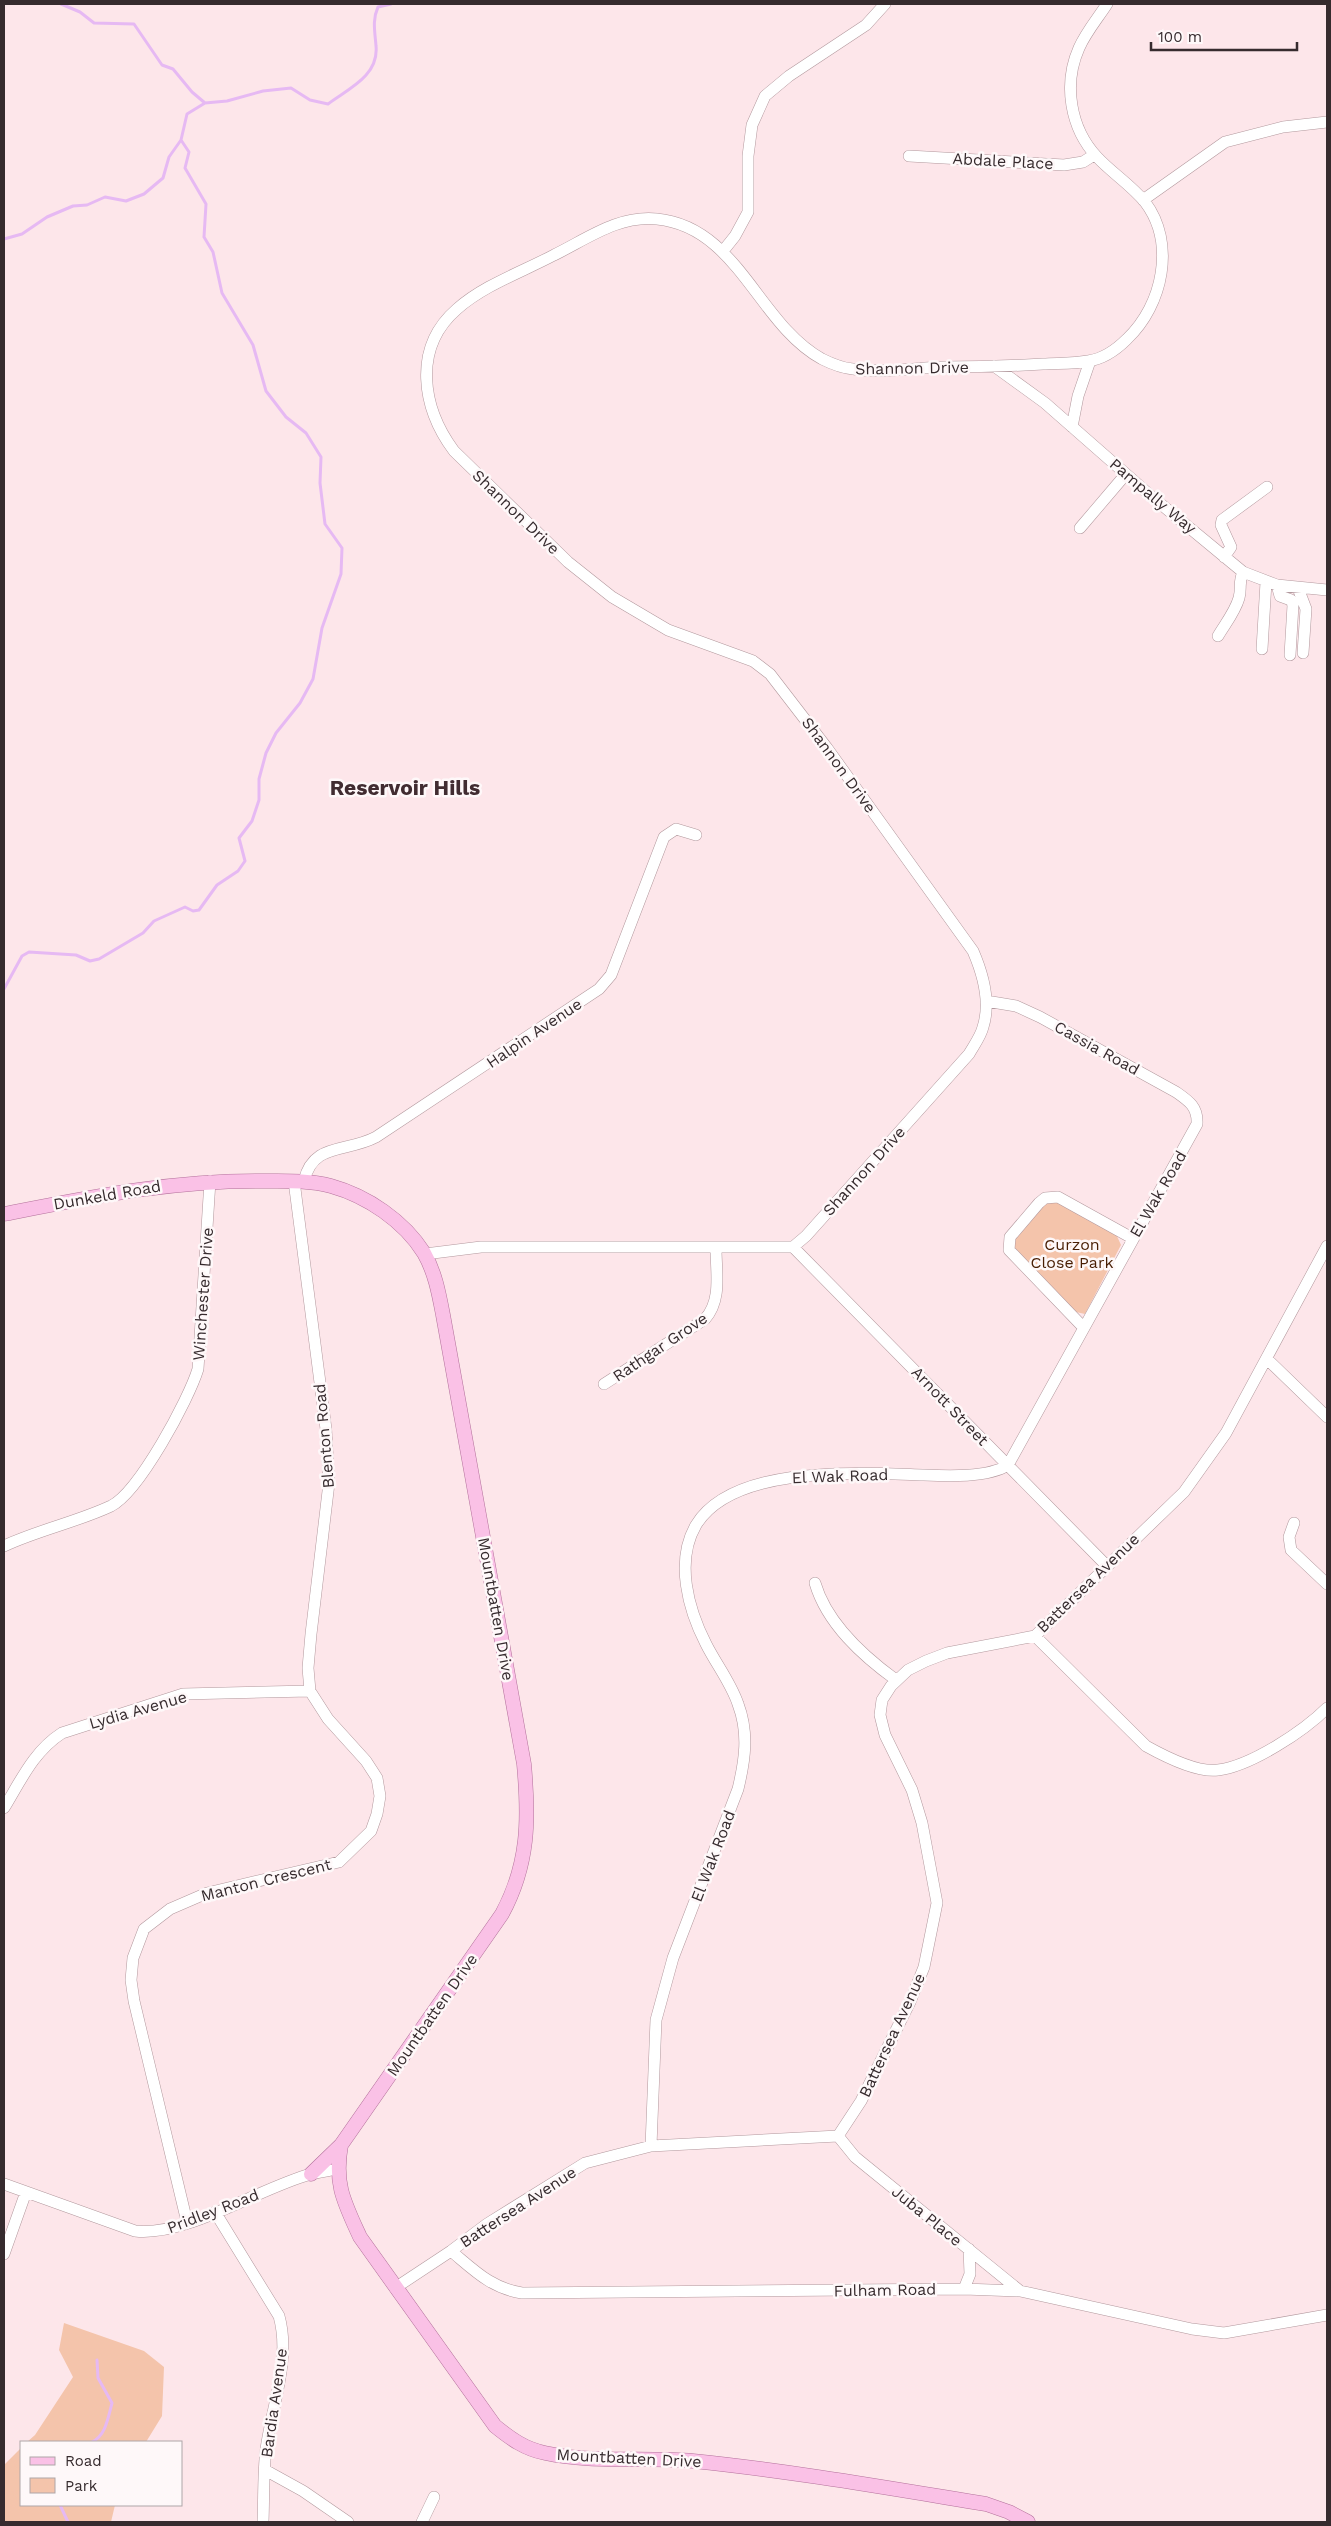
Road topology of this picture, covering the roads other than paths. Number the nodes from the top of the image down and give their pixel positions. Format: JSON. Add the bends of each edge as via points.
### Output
{"nodes":[{"id":1,"x":885,"y":4,"type":"edge"},
{"id":2,"x":1108,"y":4,"type":"edge"},
{"id":3,"x":1327,"y":122,"type":"edge"},
{"id":4,"x":1094,"y":154,"type":"junction"},
{"id":5,"x":909,"y":156,"type":"dead end"},
{"id":6,"x":1143,"y":200,"type":"junction"},
{"id":7,"x":723,"y":251,"type":"junction"},
{"id":8,"x":1090,"y":361,"type":"junction"},
{"id":9,"x":994,"y":366,"type":"junction"},
{"id":10,"x":1072,"y":427,"type":"junction"},
{"id":11,"x":1126,"y":474,"type":"junction"},
{"id":12,"x":1268,"y":487,"type":"dead end"},
{"id":13,"x":1080,"y":528,"type":"dead end"},
{"id":14,"x":1224,"y":557,"type":"junction"},
{"id":15,"x":1243,"y":572,"type":"junction"},
{"id":16,"x":1266,"y":582,"type":"junction"},
{"id":17,"x":1277,"y":585,"type":"junction"},
{"id":18,"x":1298,"y":588,"type":"junction"},
{"id":19,"x":1327,"y":590,"type":"edge"},
{"id":20,"x":1218,"y":636,"type":"dead end"},
{"id":21,"x":1262,"y":649,"type":"dead end"},
{"id":22,"x":1303,"y":653,"type":"dead end"},
{"id":23,"x":1290,"y":655,"type":"dead end"},
{"id":24,"x":696,"y":835,"type":"dead end"},
{"id":25,"x":986,"y":1001,"type":"junction"},
{"id":26,"x":1198,"y":1115,"type":"joint"},
{"id":27,"x":210,"y":1181,"type":"junction"},
{"id":28,"x":299,"y":1181,"type":"junction"},
{"id":29,"x":4,"y":1214,"type":"edge"},
{"id":30,"x":1132,"y":1238,"type":"junction"},
{"id":31,"x":794,"y":1246,"type":"junction"},
{"id":32,"x":1327,"y":1246,"type":"edge"},
{"id":33,"x":716,"y":1248,"type":"junction"},
{"id":34,"x":424,"y":1254,"type":"junction"},
{"id":35,"x":1084,"y":1328,"type":"junction"},
{"id":36,"x":1267,"y":1359,"type":"junction"},
{"id":37,"x":604,"y":1384,"type":"dead end"},
{"id":38,"x":1327,"y":1417,"type":"edge"},
{"id":39,"x":1008,"y":1465,"type":"junction"},
{"id":40,"x":1294,"y":1523,"type":"dead end"},
{"id":41,"x":4,"y":1546,"type":"edge"},
{"id":42,"x":1106,"y":1565,"type":"junction"},
{"id":43,"x":815,"y":1583,"type":"dead end"},
{"id":44,"x":1327,"y":1584,"type":"edge"},
{"id":45,"x":1035,"y":1636,"type":"junction"},
{"id":46,"x":896,"y":1680,"type":"junction"},
{"id":47,"x":310,"y":1692,"type":"junction"},
{"id":48,"x":1327,"y":1708,"type":"edge"},
{"id":49,"x":4,"y":1808,"type":"edge"},
{"id":50,"x":838,"y":2136,"type":"junction"},
{"id":51,"x":341,"y":2145,"type":"junction"},
{"id":52,"x":651,"y":2146,"type":"junction"},
{"id":53,"x":337,"y":2169,"type":"junction"},
{"id":54,"x":311,"y":2174,"type":"junction"},
{"id":55,"x":4,"y":2184,"type":"edge"},
{"id":56,"x":26,"y":2192,"type":"junction"},
{"id":57,"x":215,"y":2212,"type":"junction"},
{"id":58,"x":187,"y":2222,"type":"junction"},
{"id":59,"x":969,"y":2249,"type":"junction"},
{"id":60,"x":451,"y":2251,"type":"junction"},
{"id":61,"x":4,"y":2254,"type":"edge"},
{"id":62,"x":395,"y":2288,"type":"junction"},
{"id":63,"x":964,"y":2289,"type":"junction"},
{"id":64,"x":1020,"y":2291,"type":"junction"},
{"id":65,"x":1327,"y":2315,"type":"edge"},
{"id":66,"x":265,"y":2470,"type":"junction"},
{"id":67,"x":434,"y":2497,"type":"dead end"},
{"id":68,"x":263,"y":2522,"type":"edge"},
{"id":69,"x":348,"y":2522,"type":"edge"},
{"id":70,"x":422,"y":2522,"type":"edge"},
{"id":71,"x":1028,"y":2522,"type":"edge"}],
"edges":[{"from":1,"to":7,"type":"street","via":[[866,25],[789,76],[761,103],[752,125],[748,156],[748,212]]},
{"from":2,"to":4,"type":"street","name":"Shannon Drive","via":[[1080,46],[1070,84],[1071,108]]},
{"from":3,"to":6,"type":"street","via":[[1283,127],[1225,142]]},
{"from":4,"to":5,"type":"street","name":"Abdale Place","via":[[1083,162],[1064,164]]},
{"from":4,"to":6,"type":"street","name":"Shannon Drive"},
{"from":6,"to":8,"type":"street","name":"Shannon Drive","via":[[1151,213],[1160,242],[1162,269],[1157,292],[1146,318],[1128,338],[1102,357]]},
{"from":7,"to":9,"type":"street","name":"Shannon Drive","via":[[789,332],[832,363],[848,369],[869,370]]},
{"from":7,"to":25,"type":"street","name":"Shannon Drive","via":[[698,232],[677,223],[657,218],[628,220],[599,231],[477,295],[451,315],[437,336],[427,368],[426,388],[431,409],[460,458],[601,590],[656,624],[747,658],[770,674],[973,951],[982,975]]},
{"from":8,"to":9,"type":"street","name":"Shannon Drive"},
{"from":8,"to":10,"type":"street"},
{"from":9,"to":10,"type":"street","name":"Pampally Way"},
{"from":10,"to":11,"type":"street","name":"Pampally Way"},
{"from":11,"to":13,"type":"street"},
{"from":11,"to":14,"type":"street","name":"Pampally Way"},
{"from":12,"to":14,"type":"street","via":[[1222,520],[1221,525],[1231,547]]},
{"from":14,"to":15,"type":"street","name":"Pampally Way"},
{"from":15,"to":16,"type":"street","name":"Pampally Way"},
{"from":15,"to":20,"type":"street","via":[[1237,605]]},
{"from":16,"to":17,"type":"street","name":"Pampally Way"},
{"from":16,"to":21,"type":"street"},
{"from":17,"to":18,"type":"street","name":"Pampally Way"},
{"from":17,"to":23,"type":"street","via":[[1280,596],[1291,600],[1293,605]]},
{"from":18,"to":19,"type":"street","name":"Pampally Way"},
{"from":18,"to":22,"type":"street","via":[[1306,609]]},
{"from":24,"to":28,"type":"street","name":"Halpin Avenue","via":[[676,829],[664,837],[611,975],[599,989],[376,1137],[357,1146],[320,1155]]},
{"from":25,"to":26,"type":"street","name":"Cassia Road","via":[[1016,1006],[1040,1016],[1176,1092],[1193,1105]]},
{"from":25,"to":31,"type":"street","name":"Shannon Drive","via":[[983,1028],[969,1054]]},
{"from":26,"to":30,"type":"street","name":"El Wak Road","via":[[1194,1133]]},
{"from":27,"to":28,"type":"main road","name":"Mountbatten Drive"},
{"from":27,"to":29,"type":"main road","name":"Dunkeld Road","via":[[172,1184]]},
{"from":27,"to":41,"type":"street","name":"Winchester Drive","via":[[198,1369],[156,1451],[133,1487],[112,1505]]},
{"from":28,"to":34,"type":"main road","name":"Mountbatten Drive","via":[[329,1185],[368,1201],[396,1222]]},
{"from":28,"to":47,"type":"street","name":"Blenton Road","via":[[293,1191],[326,1429],[329,1483],[311,1634]]},
{"from":30,"to":35,"type":"street","name":"El Wak Road"},
{"from":30,"to":35,"type":"street","via":[[1058,1197],[1045,1198],[1010,1237],[1008,1250]]},
{"from":31,"to":33,"type":"street"},
{"from":31,"to":39,"type":"street","name":"Arnott Street"},
{"from":32,"to":36,"type":"street","name":"Battersea Avenue"},
{"from":33,"to":34,"type":"street","via":[[481,1247]]},
{"from":33,"to":37,"type":"street","name":"Rathgar Grove","via":[[717,1299],[714,1310],[706,1319]]},
{"from":34,"to":51,"type":"main road","name":"Mountbatten Drive","via":[[438,1287],[524,1764],[527,1834],[520,1874],[502,1914]]},
{"from":35,"to":39,"type":"street","name":"El Wak Road"},
{"from":36,"to":38,"type":"street"},
{"from":36,"to":42,"type":"street","name":"Battersea Avenue","via":[[1226,1433],[1184,1492]]},
{"from":39,"to":42,"type":"street","name":"Arnott Street"},
{"from":39,"to":52,"type":"street","name":"El Wak Road","via":[[1000,1470],[954,1476],[792,1476],[744,1488],[715,1504],[697,1524],[684,1564],[689,1596],[705,1642],[738,1703],[745,1732],[745,1761],[738,1789],[673,1958],[656,2020]]},
{"from":40,"to":44,"type":"street","via":[[1288,1536],[1291,1550]]},
{"from":42,"to":45,"type":"street","name":"Battersea Avenue"},
{"from":43,"to":46,"type":"street","via":[[823,1603],[850,1640]]},
{"from":45,"to":46,"type":"street","name":"Battersea Avenue","via":[[947,1654],[908,1670]]},
{"from":45,"to":48,"type":"street","via":[[1146,1746],[1194,1766],[1217,1770],[1252,1758],[1296,1734]]},
{"from":46,"to":50,"type":"street","name":"Battersea Avenue","via":[[882,1700],[880,1715],[885,1735],[912,1790],[922,1823],[937,1903],[924,1967],[910,2002],[861,2101]]},
{"from":47,"to":49,"type":"street","name":"Lydia Avenue","via":[[183,1694],[62,1733],[38,1752]]},
{"from":47,"to":58,"type":"street","name":"Manton Crescent","via":[[377,1778],[380,1796],[371,1831],[339,1862],[207,1893],[170,1909],[144,1929],[133,1958],[134,2001]]},
{"from":50,"to":52,"type":"street","name":"Battersea Avenue"},
{"from":50,"to":59,"type":"street","name":"Juba Place","via":[[855,2157]]},
{"from":51,"to":53,"type":"main road","name":"Mountbatten Drive"},
{"from":51,"to":54,"type":"main road"},
{"from":52,"to":60,"type":"street","name":"Battersea Avenue","via":[[584,2163],[487,2224]]},
{"from":53,"to":54,"type":"street","name":"Pridley Road"},
{"from":53,"to":62,"type":"main road","name":"Mountbatten Drive","via":[[339,2184],[360,2237]]},
{"from":54,"to":57,"type":"street","name":"Pridley Road"},
{"from":55,"to":56,"type":"street","name":"Pridley Road"},
{"from":56,"to":58,"type":"street","name":"Pridley Road","via":[[135,2231],[154,2232]]},
{"from":56,"to":61,"type":"street"},
{"from":57,"to":58,"type":"street","name":"Pridley Road"},
{"from":57,"to":66,"type":"street","name":"Bardia Avenue","via":[[279,2316],[284,2334]]},
{"from":59,"to":63,"type":"street","via":[[970,2274]]},
{"from":59,"to":64,"type":"street","name":"Juba Place"},
{"from":60,"to":62,"type":"street","name":"Battersea Avenue"},
{"from":60,"to":63,"type":"street","name":"Fulham Road","via":[[488,2282],[504,2290],[522,2293]]},
{"from":62,"to":71,"type":"main road","name":"Mountbatten Drive","via":[[496,2426],[531,2450],[560,2456],[682,2460],[823,2477],[986,2504]]},
{"from":63,"to":64,"type":"street","name":"Fulham Road"},
{"from":64,"to":65,"type":"street","name":"Fulham Road","via":[[1192,2330],[1224,2333]]},
{"from":66,"to":68,"type":"street","name":"Bardia Avenue"},
{"from":66,"to":69,"type":"street"},
{"from":67,"to":70,"type":"street"}]}
